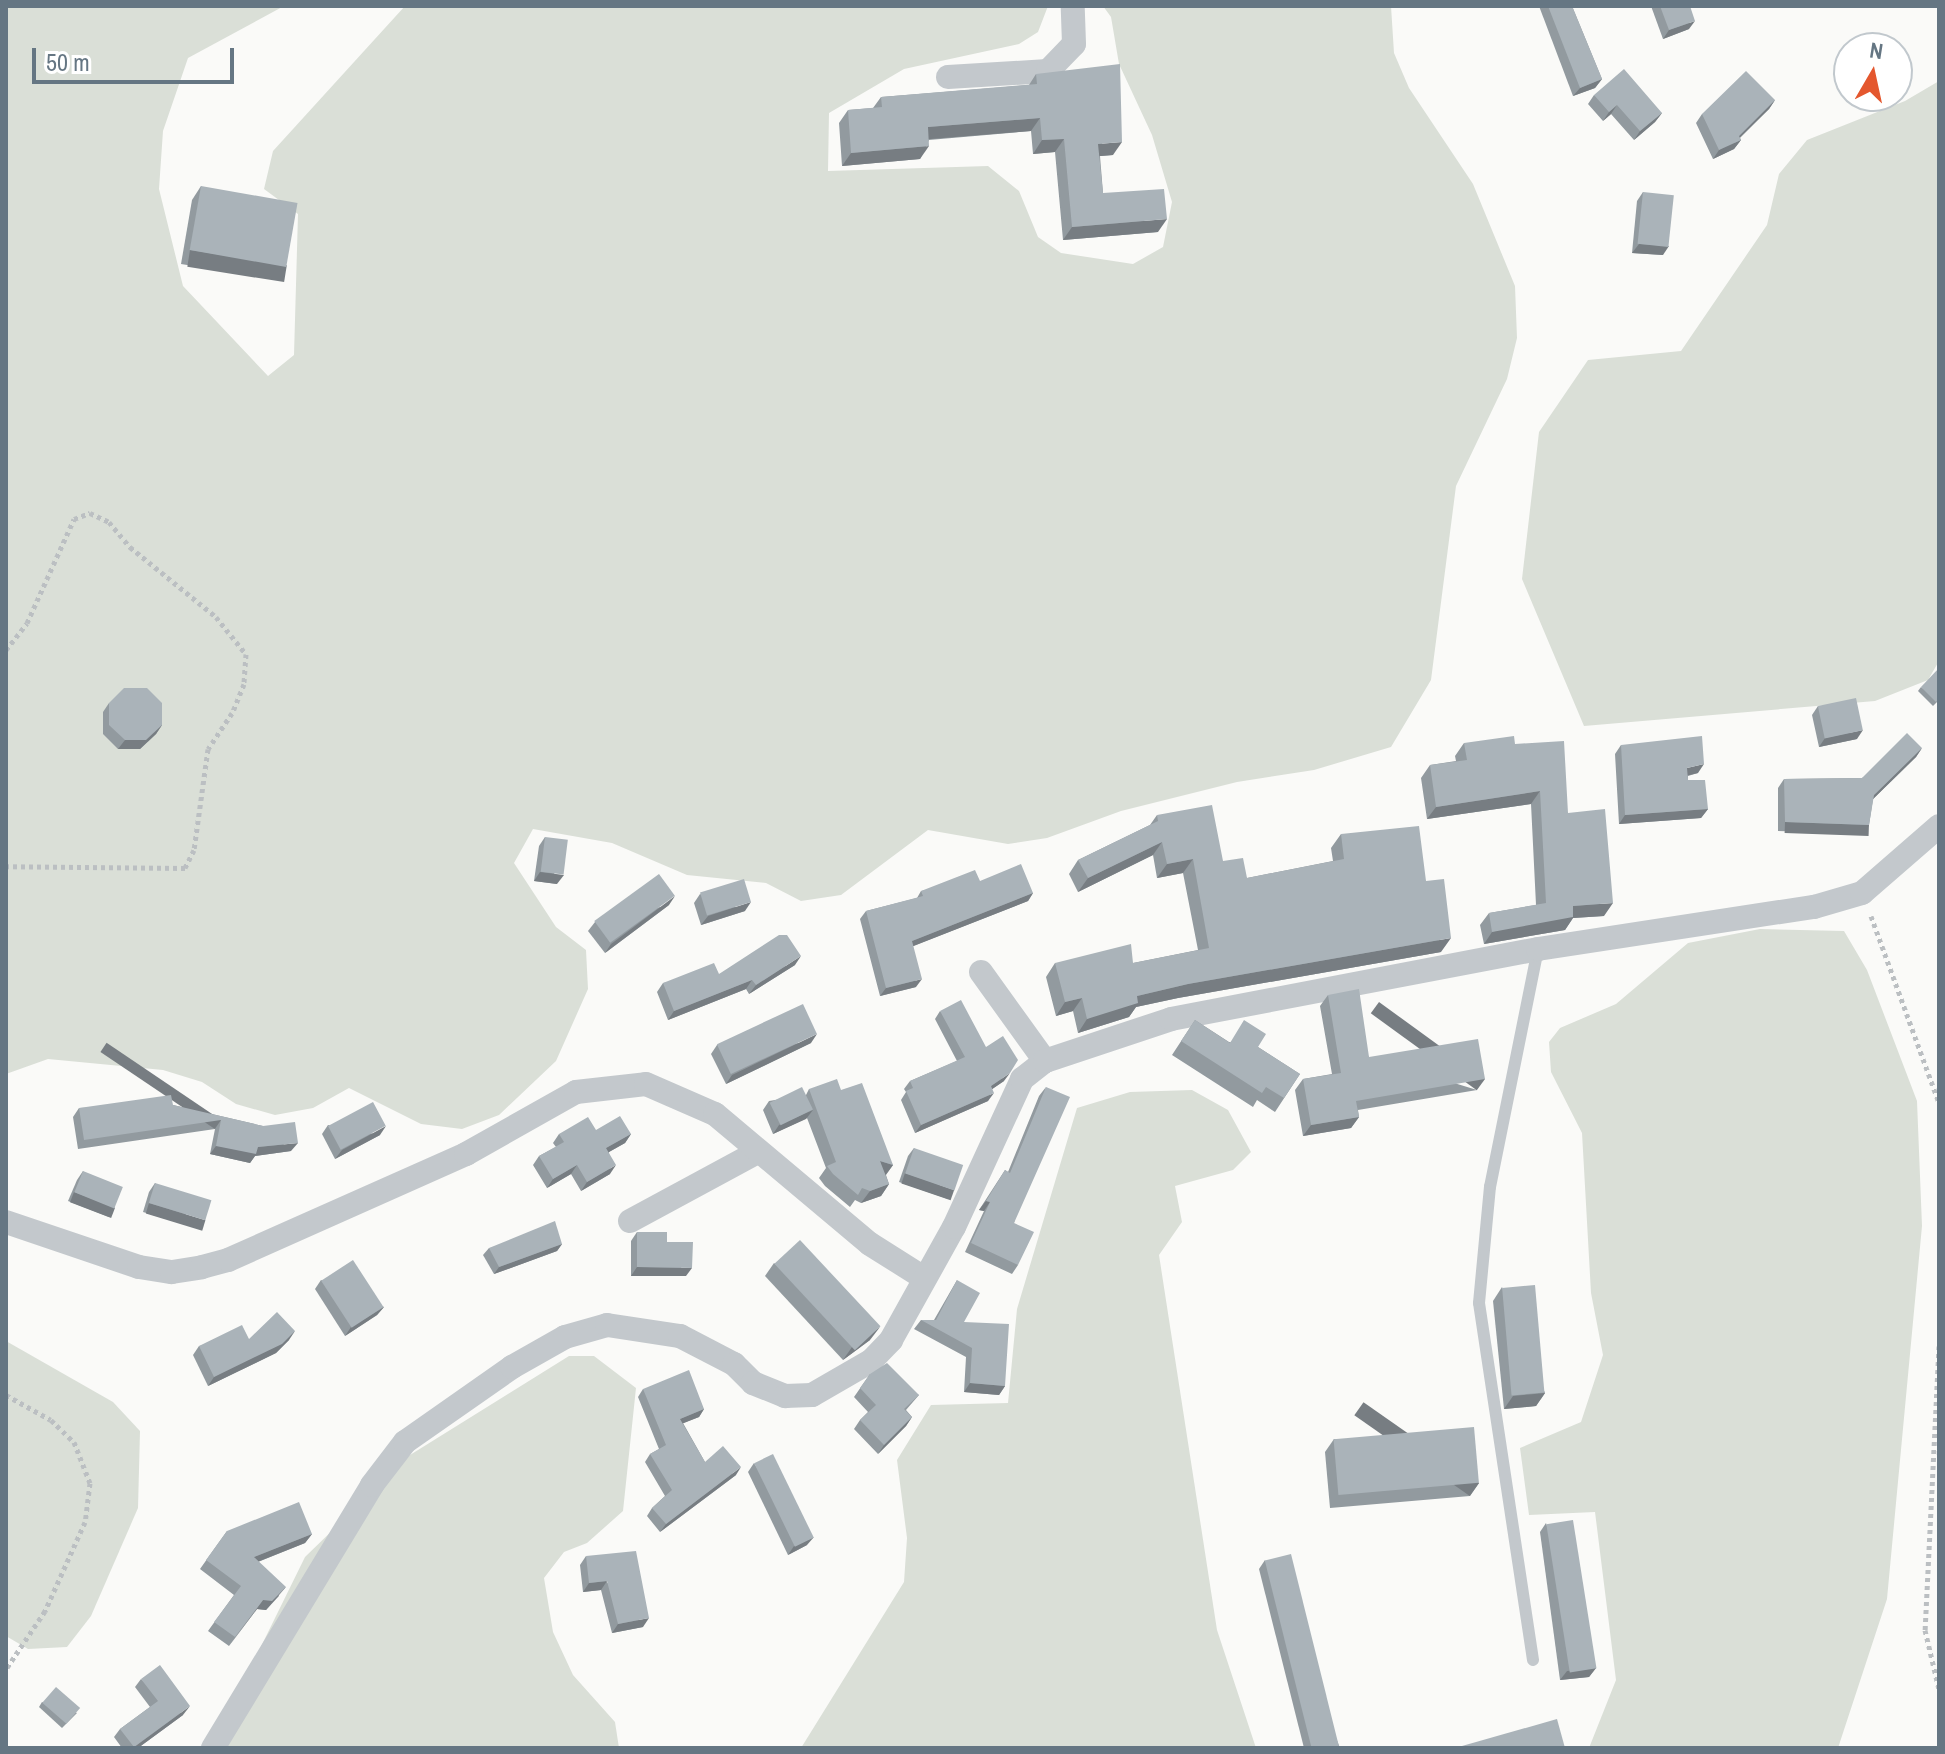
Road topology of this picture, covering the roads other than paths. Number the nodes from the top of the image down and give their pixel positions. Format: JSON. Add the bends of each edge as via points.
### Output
{"nodes":[{"id":1,"x":1073,"y":6,"type":"edge"},
{"id":2,"x":948,"y":77,"type":"dead end"},
{"id":3,"x":1939,"y":826,"type":"edge"},
{"id":4,"x":1538,"y":949,"type":"junction"},
{"id":5,"x":981,"y":972,"type":"dead end"},
{"id":6,"x":1045,"y":1061,"type":"junction"},
{"id":7,"x":756,"y":1153,"type":"junction"},
{"id":8,"x":630,"y":1221,"type":"dead end"},
{"id":9,"x":6,"y":1222,"type":"edge"},
{"id":10,"x":924,"y":1278,"type":"junction"},
{"id":11,"x":1533,"y":1660,"type":"dead end"},
{"id":12,"x":213,"y":1748,"type":"edge"}],
"edges":[{"from":1,"to":2,"type":"street","via":[[1074,44],[1048,71]]},
{"from":3,"to":4,"type":"street","via":[[1862,893],[1814,907]]},
{"from":4,"to":6,"type":"street","via":[[1171,1019]]},
{"from":4,"to":11,"type":"lane","via":[[1490,1187],[1479,1303]]},
{"from":5,"to":6,"type":"street"},
{"from":6,"to":10,"type":"street","via":[[1022,1079]]},
{"from":7,"to":8,"type":"street"},
{"from":7,"to":9,"type":"street","via":[[715,1114],[646,1084],[605,1087],[576,1092],[466,1154],[202,1267],[172,1272],[139,1267]]},
{"from":7,"to":10,"type":"street","via":[[804,1184],[870,1244]]},
{"from":10,"to":12,"type":"street","via":[[891,1340],[871,1361],[812,1395],[785,1396],[753,1383],[734,1364],[680,1336],[607,1325],[565,1337],[512,1367],[405,1442],[372,1485]]}]}
